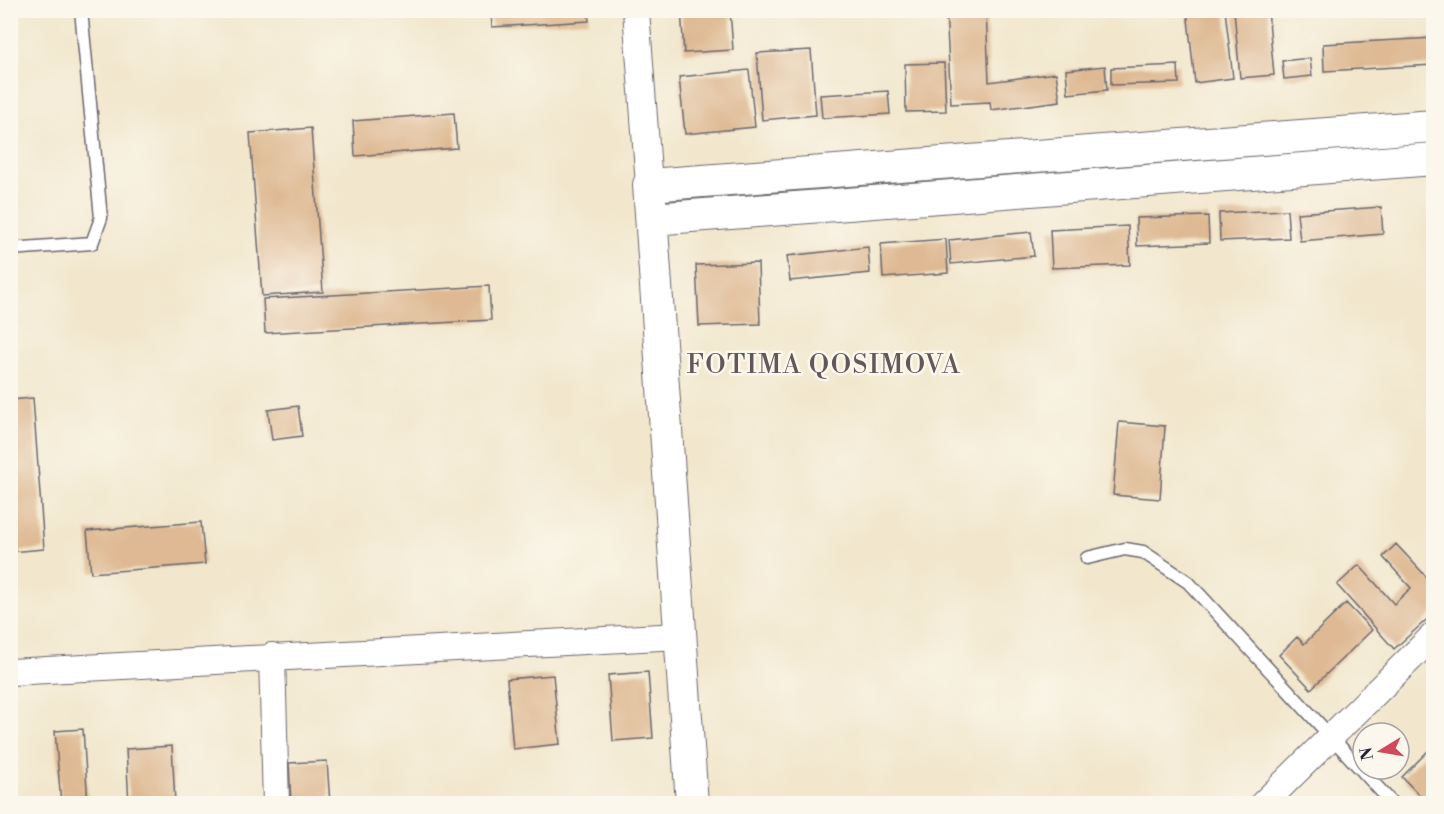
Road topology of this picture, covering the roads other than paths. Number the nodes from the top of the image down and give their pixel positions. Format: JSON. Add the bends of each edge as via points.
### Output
{"nodes":[{"id":1,"x":81,"y":10,"type":"edge"},
{"id":2,"x":636,"y":10,"type":"edge"},
{"id":3,"x":1434,"y":126,"type":"edge"},
{"id":4,"x":1434,"y":159,"type":"edge"},
{"id":5,"x":649,"y":185,"type":"junction"},
{"id":6,"x":651,"y":219,"type":"junction"},
{"id":7,"x":10,"y":249,"type":"edge"},
{"id":8,"x":1087,"y":558,"type":"dead end"},
{"id":9,"x":1434,"y":635,"type":"edge"},
{"id":10,"x":679,"y":636,"type":"junction"},
{"id":11,"x":272,"y":656,"type":"junction"},
{"id":12,"x":10,"y":672,"type":"edge"},
{"id":13,"x":1330,"y":738,"type":"junction"},
{"id":14,"x":276,"y":804,"type":"edge"},
{"id":15,"x":692,"y":804,"type":"edge"},
{"id":16,"x":1263,"y":804,"type":"edge"},
{"id":17,"x":1393,"y":804,"type":"edge"}],
"edges":[{"from":1,"to":7,"type":"lane","via":[[101,218],[92,243]]},
{"from":2,"to":5,"type":"street"},
{"from":3,"to":5,"type":"street"},
{"from":4,"to":6,"type":"street"},
{"from":5,"to":6,"type":"street"},
{"from":6,"to":10,"type":"street"},
{"from":8,"to":13,"type":"lane","via":[[1125,549],[1143,552],[1188,582]]},
{"from":9,"to":13,"type":"street"},
{"from":10,"to":11,"type":"street"},
{"from":10,"to":15,"type":"street"},
{"from":11,"to":12,"type":"street"},
{"from":11,"to":14,"type":"street"},
{"from":13,"to":16,"type":"street"},
{"from":13,"to":17,"type":"lane"}]}
